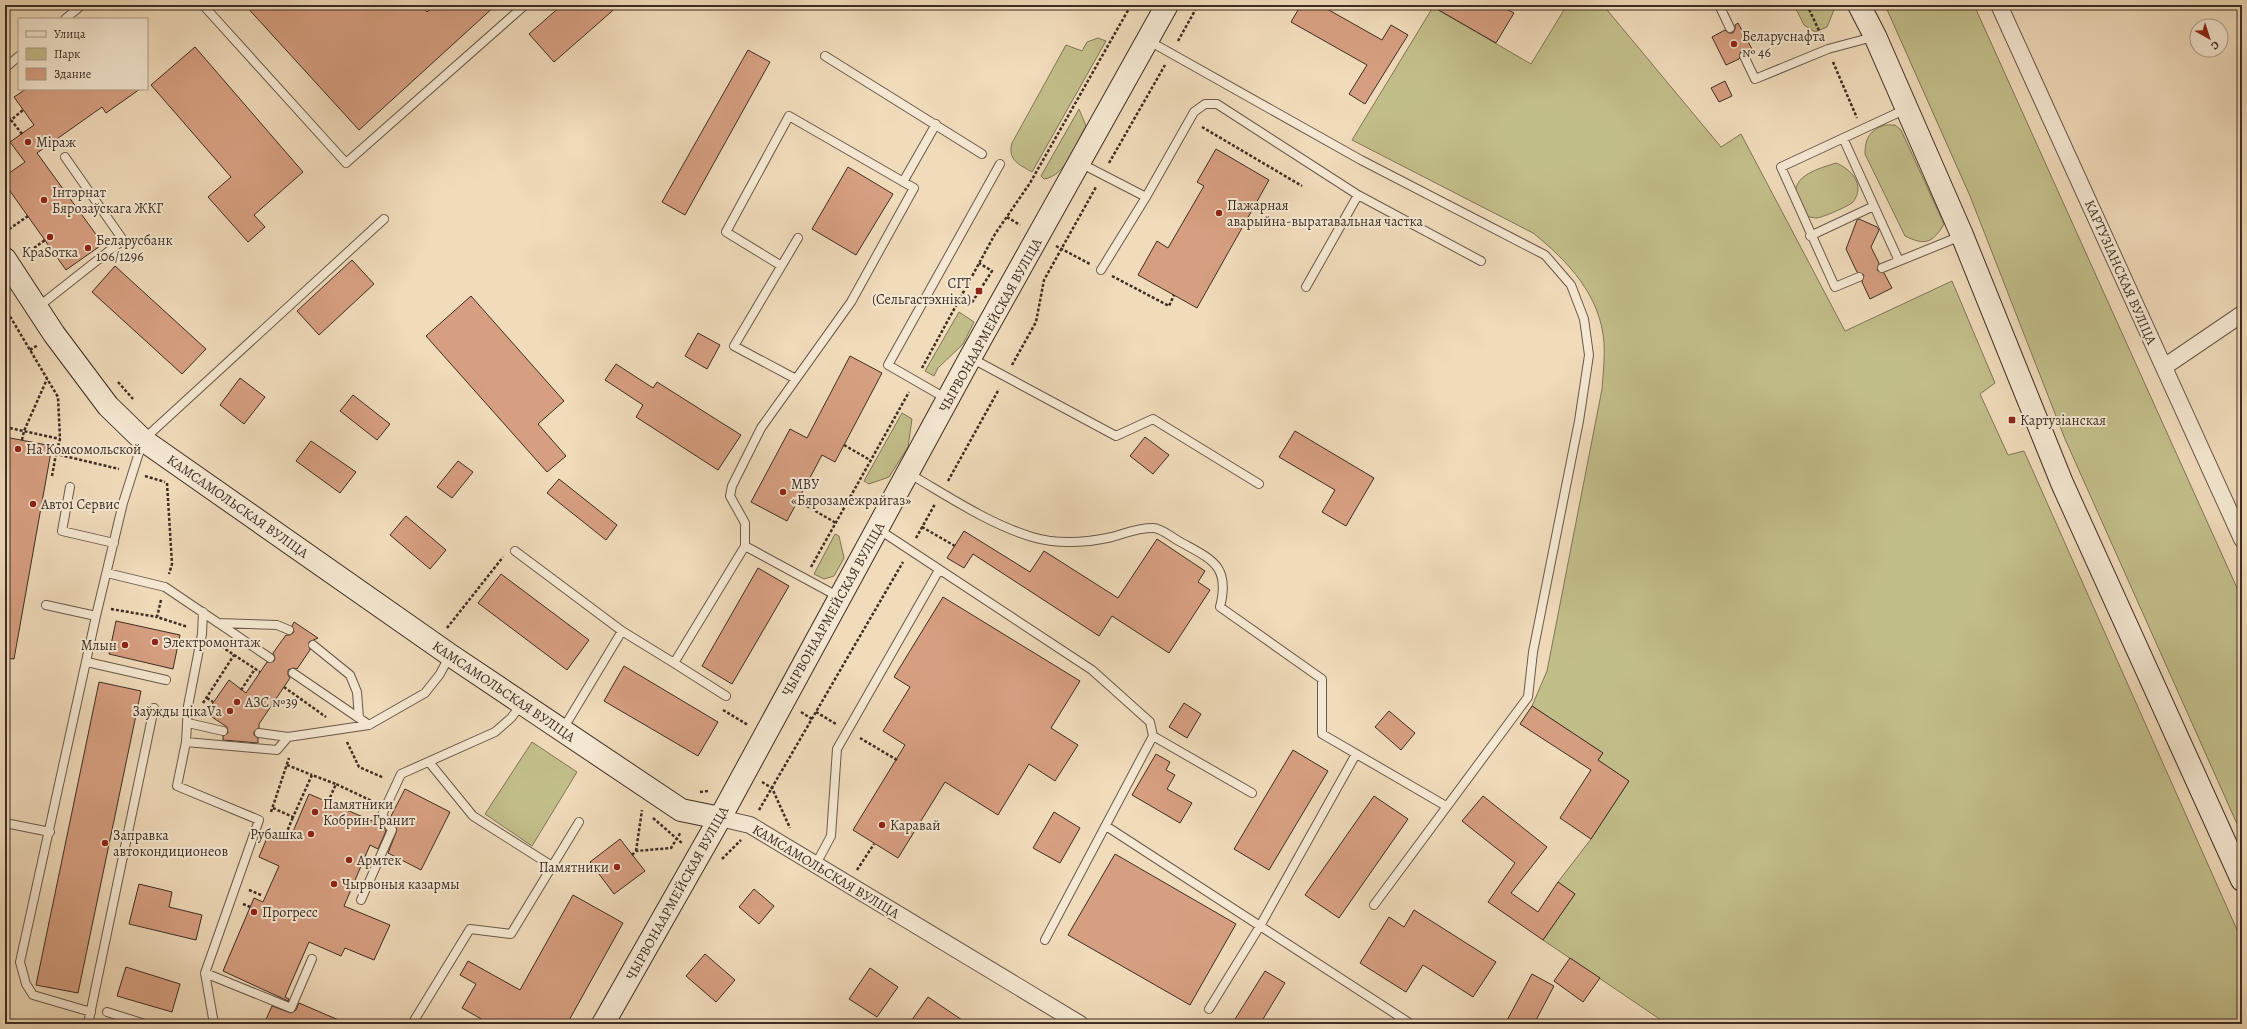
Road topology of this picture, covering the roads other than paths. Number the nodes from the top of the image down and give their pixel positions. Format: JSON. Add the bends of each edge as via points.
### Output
{"nodes":[{"id":1,"x":82,"y":5,"type":"edge"},
{"id":2,"x":203,"y":5,"type":"edge"},
{"id":3,"x":525,"y":5,"type":"edge"},
{"id":4,"x":1167,"y":5,"type":"edge"},
{"id":5,"x":1719,"y":5,"type":"edge"},
{"id":6,"x":1859,"y":5,"type":"edge"},
{"id":7,"x":1999,"y":5,"type":"edge"},
{"id":8,"x":66,"y":18,"type":"edge"},
{"id":9,"x":1730,"y":28,"type":"dead end"},
{"id":10,"x":1875,"y":36,"type":"junction"},
{"id":11,"x":1148,"y":41,"type":"junction"},
{"id":12,"x":825,"y":56,"type":"dead end"},
{"id":13,"x":1744,"y":56,"type":"dead end"},
{"id":14,"x":18,"y":57,"type":"edge"},
{"id":15,"x":5,"y":68,"type":"edge"},
{"id":16,"x":1907,"y":108,"type":"junction"},
{"id":17,"x":936,"y":124,"type":"junction"},
{"id":18,"x":1843,"y":138,"type":"junction"},
{"id":19,"x":982,"y":154,"type":"dead end"},
{"id":20,"x":65,"y":157,"type":"dead end"},
{"id":21,"x":1080,"y":163,"type":"junction"},
{"id":22,"x":1000,"y":164,"type":"dead end"},
{"id":23,"x":902,"y":182,"type":"junction"},
{"id":24,"x":1358,"y":195,"type":"junction"},
{"id":25,"x":1146,"y":198,"type":"junction"},
{"id":26,"x":1874,"y":206,"type":"junction"},
{"id":27,"x":384,"y":219,"type":"dead end"},
{"id":28,"x":1962,"y":235,"type":"junction"},
{"id":29,"x":1810,"y":236,"type":"junction"},
{"id":30,"x":798,"y":238,"type":"dead end"},
{"id":31,"x":13,"y":258,"type":"edge"},
{"id":32,"x":1480,"y":261,"type":"dead end"},
{"id":33,"x":1899,"y":261,"type":"junction"},
{"id":34,"x":780,"y":265,"type":"junction"},
{"id":35,"x":1882,"y":268,"type":"dead end"},
{"id":36,"x":1101,"y":270,"type":"dead end"},
{"id":37,"x":1859,"y":277,"type":"dead end"},
{"id":38,"x":1306,"y":287,"type":"dead end"},
{"id":39,"x":37,"y":308,"type":"junction"},
{"id":40,"x":2242,"y":314,"type":"edge"},
{"id":41,"x":970,"y":358,"type":"junction"},
{"id":42,"x":2164,"y":367,"type":"junction"},
{"id":43,"x":796,"y":379,"type":"junction"},
{"id":44,"x":948,"y":399,"type":"junction"},
{"id":45,"x":143,"y":440,"type":"junction"},
{"id":46,"x":908,"y":473,"type":"junction"},
{"id":47,"x":1259,"y":484,"type":"dead end"},
{"id":48,"x":70,"y":487,"type":"dead end"},
{"id":49,"x":877,"y":529,"type":"junction"},
{"id":50,"x":2242,"y":539,"type":"edge"},
{"id":51,"x":114,"y":543,"type":"junction"},
{"id":52,"x":745,"y":546,"type":"junction"},
{"id":53,"x":514,"y":551,"type":"road end"},
{"id":54,"x":939,"y":570,"type":"junction"},
{"id":55,"x":107,"y":573,"type":"junction"},
{"id":56,"x":840,"y":597,"type":"junction"},
{"id":57,"x":46,"y":605,"type":"dead end"},
{"id":58,"x":202,"y":612,"type":"junction"},
{"id":59,"x":96,"y":616,"type":"junction"},
{"id":60,"x":218,"y":622,"type":"junction"},
{"id":61,"x":289,"y":630,"type":"dead end"},
{"id":62,"x":622,"y":630,"type":"junction"},
{"id":63,"x":313,"y":645,"type":"dead end"},
{"id":64,"x":450,"y":655,"type":"junction"},
{"id":65,"x":270,"y":658,"type":"dead end"},
{"id":66,"x":87,"y":662,"type":"junction"},
{"id":67,"x":674,"y":663,"type":"junction"},
{"id":68,"x":294,"y":673,"type":"dead end"},
{"id":69,"x":166,"y":680,"type":"dead end"},
{"id":70,"x":726,"y":696,"type":"dead end"},
{"id":71,"x":522,"y":703,"type":"junction"},
{"id":72,"x":154,"y":708,"type":"dead end"},
{"id":73,"x":359,"y":718,"type":"junction"},
{"id":74,"x":188,"y":723,"type":"junction"},
{"id":75,"x":369,"y":725,"type":"junction"},
{"id":76,"x":562,"y":730,"type":"junction"},
{"id":77,"x":223,"y":731,"type":"dead end"},
{"id":78,"x":259,"y":733,"type":"dead end"},
{"id":79,"x":288,"y":736,"type":"junction"},
{"id":80,"x":1153,"y":736,"type":"junction"},
{"id":81,"x":186,"y":742,"type":"junction"},
{"id":82,"x":1356,"y":754,"type":"junction"},
{"id":83,"x":429,"y":762,"type":"junction"},
{"id":84,"x":1252,"y":793,"type":"dead end"},
{"id":85,"x":1446,"y":806,"type":"junction"},
{"id":86,"x":720,"y":818,"type":"junction"},
{"id":87,"x":579,"y":822,"type":"dead end"},
{"id":88,"x":10,"y":824,"type":"dead end"},
{"id":89,"x":1106,"y":826,"type":"junction"},
{"id":90,"x":50,"y":832,"type":"junction"},
{"id":91,"x":816,"y":864,"type":"junction"},
{"id":92,"x":552,"y":866,"type":"junction"},
{"id":93,"x":2242,"y":880,"type":"edge"},
{"id":94,"x":361,"y":900,"type":"dead end"},
{"id":95,"x":1374,"y":905,"type":"dead end"},
{"id":96,"x":1260,"y":926,"type":"junction"},
{"id":97,"x":1045,"y":940,"type":"dead end"},
{"id":98,"x":312,"y":959,"type":"dead end"},
{"id":99,"x":205,"y":973,"type":"junction"},
{"id":100,"x":1209,"y":1009,"type":"dead end"},
{"id":101,"x":91,"y":1012,"type":"junction"},
{"id":102,"x":107,"y":1012,"type":"dead end"},
{"id":103,"x":1059,"y":1018,"type":"edge"},
{"id":104,"x":88,"y":1024,"type":"edge"},
{"id":105,"x":145,"y":1024,"type":"edge"},
{"id":106,"x":214,"y":1024,"type":"edge"},
{"id":107,"x":412,"y":1024,"type":"edge"},
{"id":108,"x":604,"y":1024,"type":"edge"},
{"id":109,"x":1078,"y":1024,"type":"edge"},
{"id":110,"x":1411,"y":1024,"type":"edge"}],
"edges":[{"from":1,"to":8,"type":"lane"},
{"from":2,"to":3,"type":"lane","via":[[346,163]]},
{"from":4,"to":11,"type":"main road","name":"ЧЫРВОНААРМЕЙСКАЯ ВУЛІЦА"},
{"from":5,"to":9,"type":"lane"},
{"from":6,"to":10,"type":"main road"},
{"from":7,"to":42,"type":"street","name":"КАРТУЗІАНСКАЯ ВУЛІЦА"},
{"from":10,"to":13,"type":"lane","via":[[1828,49],[1755,79]]},
{"from":10,"to":16,"type":"main road"},
{"from":11,"to":21,"type":"main road","name":"ЧЫРВОНААРМЕЙСКАЯ ВУЛІЦА"},
{"from":11,"to":85,"type":"lane","via":[[1172,52],[1361,160],[1545,256],[1571,286],[1584,319],[1589,355],[1579,421],[1533,652],[1528,696]]},
{"from":12,"to":17,"type":"lane"},
{"from":14,"to":15,"type":"lane"},
{"from":16,"to":18,"type":"lane"},
{"from":16,"to":28,"type":"main road"},
{"from":17,"to":19,"type":"lane"},
{"from":17,"to":23,"type":"lane"},
{"from":18,"to":26,"type":"lane"},
{"from":18,"to":29,"type":"lane","via":[[1781,167]]},
{"from":20,"to":39,"type":"lane","via":[[123,240]]},
{"from":21,"to":25,"type":"lane"},
{"from":21,"to":41,"type":"main road","name":"ЧЫРВОНААРМЕЙСКАЯ ВУЛІЦА"},
{"from":22,"to":44,"type":"lane","via":[[888,365]]},
{"from":23,"to":34,"type":"lane","via":[[789,116],[726,232]]},
{"from":23,"to":43,"type":"lane","via":[[914,188],[851,302]]},
{"from":24,"to":25,"type":"lane","via":[[1217,104],[1205,104],[1194,112]]},
{"from":24,"to":32,"type":"lane"},
{"from":24,"to":38,"type":"lane"},
{"from":25,"to":36,"type":"lane"},
{"from":26,"to":29,"type":"lane"},
{"from":26,"to":33,"type":"lane"},
{"from":27,"to":45,"type":"lane"},
{"from":28,"to":33,"type":"lane"},
{"from":28,"to":93,"type":"main road","via":[[2062,483]]},
{"from":29,"to":37,"type":"lane","via":[[1835,286]]},
{"from":30,"to":34,"type":"lane"},
{"from":31,"to":39,"type":"main road","name":"КАМСАМОЛЬСКАЯ ВУЛІЦА"},
{"from":33,"to":35,"type":"lane"},
{"from":34,"to":43,"type":"lane","via":[[734,346]]},
{"from":39,"to":45,"type":"main road","name":"КАМСАМОЛЬСКАЯ ВУЛІЦА","via":[[108,406]]},
{"from":40,"to":42,"type":"street"},
{"from":41,"to":44,"type":"main road","name":"ЧЫРВОНААРМЕЙСКАЯ ВУЛІЦА"},
{"from":41,"to":47,"type":"lane","via":[[1116,436],[1153,419]]},
{"from":42,"to":50,"type":"street","name":"КАРТУЗІАНСКАЯ ВУЛІЦА"},
{"from":43,"to":52,"type":"lane","via":[[761,428],[732,486],[730,496],[744,523]]},
{"from":44,"to":46,"type":"main road","name":"ЧЫРВОНААРМЕЙСКАЯ ВУЛІЦА"},
{"from":45,"to":51,"type":"lane"},
{"from":45,"to":64,"type":"main road","name":"КАМСАМОЛЬСКАЯ ВУЛІЦА"},
{"from":46,"to":49,"type":"main road","name":"ЧЫРВОНААРМЕЙСКАЯ ВУЛІЦА"},
{"from":46,"to":82,"type":"lane","via":[[958,504],[1032,537],[1075,544],[1114,537],[1134,529],[1155,528],[1210,559],[1221,573],[1224,590],[1220,607],[1322,679],[1322,734]]},
{"from":48,"to":51,"type":"lane","via":[[62,531]]},
{"from":49,"to":54,"type":"lane"},
{"from":49,"to":56,"type":"main road","name":"ЧЫРВОНААРМЕЙСКАЯ ВУЛІЦА"},
{"from":51,"to":55,"type":"lane"},
{"from":52,"to":56,"type":"lane"},
{"from":52,"to":67,"type":"lane"},
{"from":53,"to":62,"type":"lane"},
{"from":54,"to":80,"type":"lane","via":[[1092,670],[1150,722]]},
{"from":54,"to":91,"type":"lane","via":[[837,749],[831,836]]},
{"from":55,"to":58,"type":"lane","via":[[165,587]]},
{"from":55,"to":59,"type":"lane"},
{"from":56,"to":86,"type":"main road","name":"ЧЫРВОНААРМЕЙСКАЯ ВУЛІЦА"},
{"from":57,"to":59,"type":"lane"},
{"from":58,"to":60,"type":"lane"},
{"from":58,"to":74,"type":"lane","via":[[202,634],[188,706]]},
{"from":59,"to":66,"type":"lane"},
{"from":60,"to":61,"type":"lane","via":[[277,625]]},
{"from":60,"to":65,"type":"lane"},
{"from":62,"to":67,"type":"lane"},
{"from":62,"to":76,"type":"lane"},
{"from":63,"to":73,"type":"lane","via":[[350,675],[357,692]]},
{"from":64,"to":71,"type":"main road","name":"КАМСАМОЛЬСКАЯ ВУЛІЦА"},
{"from":64,"to":75,"type":"lane","via":[[440,674],[425,692]]},
{"from":66,"to":69,"type":"lane"},
{"from":66,"to":90,"type":"lane"},
{"from":67,"to":70,"type":"lane"},
{"from":68,"to":73,"type":"lane"},
{"from":71,"to":76,"type":"main road","name":"КАМСАМОЛЬСКАЯ ВУЛІЦА"},
{"from":71,"to":83,"type":"lane","via":[[514,715],[495,732]]},
{"from":72,"to":101,"type":"lane"},
{"from":73,"to":75,"type":"lane"},
{"from":74,"to":77,"type":"lane"},
{"from":74,"to":81,"type":"lane"},
{"from":75,"to":79,"type":"lane"},
{"from":76,"to":86,"type":"main road","name":"КАМСАМОЛЬСКАЯ ВУЛІЦА","via":[[681,810]]},
{"from":78,"to":79,"type":"lane"},
{"from":79,"to":81,"type":"lane","via":[[277,750]]},
{"from":80,"to":84,"type":"lane"},
{"from":80,"to":89,"type":"lane"},
{"from":81,"to":99,"type":"lane","via":[[177,786],[260,820]]},
{"from":82,"to":85,"type":"lane"},
{"from":82,"to":96,"type":"lane"},
{"from":83,"to":92,"type":"lane","via":[[473,816]]},
{"from":83,"to":94,"type":"lane","via":[[401,774],[382,815],[392,830]]},
{"from":85,"to":95,"type":"lane"},
{"from":86,"to":91,"type":"street","name":"КАМСАМОЛЬСКАЯ ВУЛІЦА","via":[[750,825]]},
{"from":86,"to":108,"type":"main road","name":"ЧЫРВОНААРМЕЙСКАЯ ВУЛІЦА"},
{"from":87,"to":92,"type":"lane"},
{"from":88,"to":90,"type":"lane"},
{"from":89,"to":96,"type":"lane"},
{"from":89,"to":97,"type":"lane"},
{"from":90,"to":101,"type":"lane","via":[[20,962],[26,984],[33,995]]},
{"from":91,"to":103,"type":"street","name":"КАМСАМОЛЬСКАЯ ВУЛІЦА"},
{"from":92,"to":107,"type":"lane","via":[[511,934],[470,929]]},
{"from":96,"to":100,"type":"lane"},
{"from":96,"to":110,"type":"lane"},
{"from":98,"to":99,"type":"lane","via":[[291,1008]]},
{"from":99,"to":106,"type":"lane"},
{"from":101,"to":104,"type":"lane"},
{"from":102,"to":105,"type":"lane"},
{"from":103,"to":109,"type":"street","name":"КАМСАМОЛЬСКАЯ ВУЛІЦА"}]}
